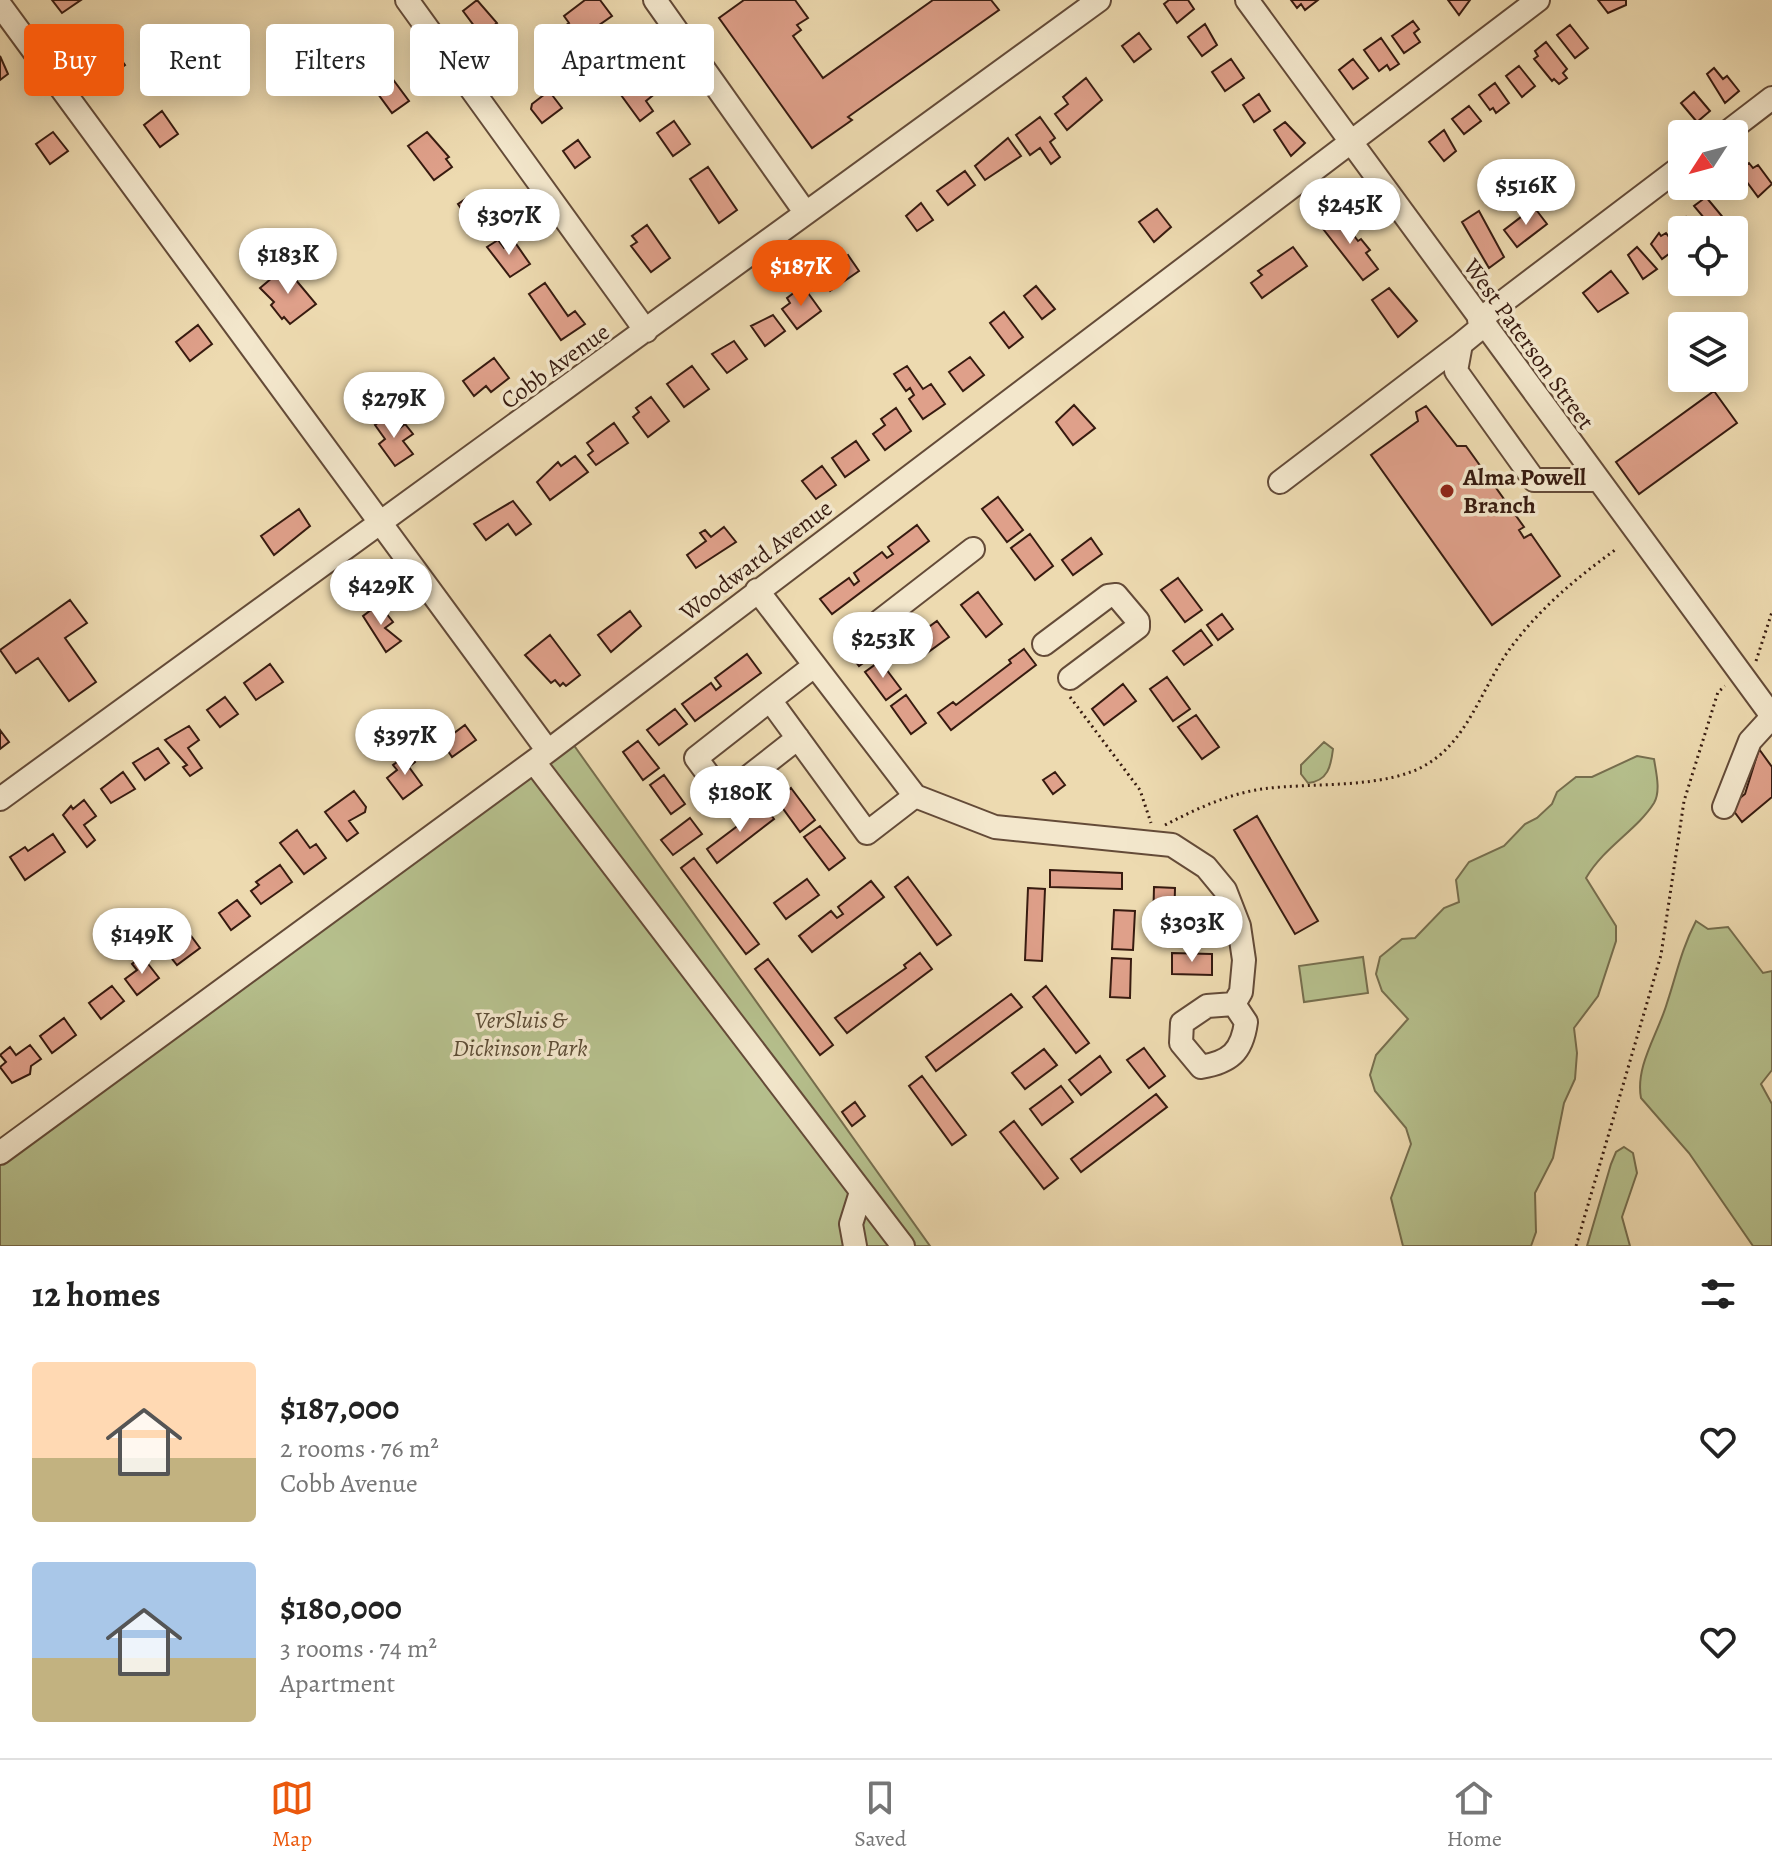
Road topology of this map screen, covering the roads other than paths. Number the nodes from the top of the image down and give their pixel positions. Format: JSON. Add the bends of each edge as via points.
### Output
{"nodes":[{"id":1,"x":407,"y":0,"type":"edge"},
{"id":2,"x":655,"y":0,"type":"edge"},
{"id":3,"x":1099,"y":0,"type":"edge"},
{"id":4,"x":1247,"y":0,"type":"edge"},
{"id":5,"x":1538,"y":0,"type":"edge"},
{"id":6,"x":0,"y":5,"type":"edge"},
{"id":7,"x":1772,"y":98,"type":"edge"},
{"id":8,"x":1743,"y":120,"type":"edge"},
{"id":9,"x":1349,"y":143,"type":"junction"},
{"id":10,"x":1668,"y":177,"type":"edge"},
{"id":11,"x":805,"y":212,"type":"junction"},
{"id":12,"x":1481,"y":323,"type":"junction"},
{"id":13,"x":646,"y":331,"type":"junction"},
{"id":14,"x":1461,"y":344,"type":"junction"},
{"id":15,"x":1426,"y":370,"type":"junction"},
{"id":16,"x":1456,"y":371,"type":"junction"},
{"id":17,"x":1598,"y":480,"type":"junction"},
{"id":18,"x":1280,"y":482,"type":"dead end"},
{"id":19,"x":382,"y":522,"type":"junction"},
{"id":20,"x":973,"y":549,"type":"dead end"},
{"id":21,"x":757,"y":590,"type":"junction"},
{"id":22,"x":880,"y":621,"type":"dead end"},
{"id":23,"x":1044,"y":644,"type":"dead end"},
{"id":24,"x":814,"y":666,"type":"junction"},
{"id":25,"x":1069,"y":687,"type":"road end"},
{"id":26,"x":770,"y":700,"type":"junction"},
{"id":27,"x":1772,"y":717,"type":"edge"},
{"id":28,"x":798,"y":738,"type":"junction"},
{"id":29,"x":541,"y":756,"type":"junction"},
{"id":30,"x":915,"y":796,"type":"junction"},
{"id":31,"x":0,"y":799,"type":"edge"},
{"id":32,"x":1724,"y":807,"type":"dead end"},
{"id":33,"x":1234,"y":1004,"type":"dead end"},
{"id":34,"x":0,"y":1153,"type":"edge"},
{"id":35,"x":861,"y":1192,"type":"junction"},
{"id":36,"x":855,"y":1246,"type":"edge"},
{"id":37,"x":903,"y":1246,"type":"edge"}],
"edges":[{"from":1,"to":13,"type":"street"},
{"from":2,"to":11,"type":"street"},
{"from":3,"to":11,"type":"street","name":"Cobb Avenue"},
{"from":4,"to":9,"type":"street","name":"West Paterson Street"},
{"from":5,"to":9,"type":"street","name":"Woodward Avenue"},
{"from":6,"to":19,"type":"street"},
{"from":7,"to":8,"type":"street"},
{"from":9,"to":12,"type":"street","name":"West Paterson Street"},
{"from":9,"to":21,"type":"street","name":"Woodward Avenue"},
{"from":10,"to":12,"type":"street"},
{"from":11,"to":13,"type":"street","name":"Cobb Avenue"},
{"from":12,"to":14,"type":"street"},
{"from":12,"to":17,"type":"street","name":"West Paterson Street"},
{"from":13,"to":19,"type":"street","name":"Cobb Avenue"},
{"from":14,"to":15,"type":"street"},
{"from":14,"to":16,"type":"street"},
{"from":15,"to":16,"type":"street"},
{"from":15,"to":18,"type":"street"},
{"from":16,"to":17,"type":"street","via":[[1534,480]]},
{"from":17,"to":27,"type":"street","name":"West Paterson Street"},
{"from":19,"to":29,"type":"street"},
{"from":19,"to":31,"type":"street","name":"Cobb Avenue"},
{"from":20,"to":22,"type":"street"},
{"from":21,"to":24,"type":"street"},
{"from":21,"to":29,"type":"street","name":"Woodward Avenue"},
{"from":23,"to":25,"type":"street","via":[[1108,596],[1116,595],[1138,621],[1138,627]]},
{"from":24,"to":26,"type":"street"},
{"from":24,"to":30,"type":"street"},
{"from":26,"to":28,"type":"street"},
{"from":26,"to":28,"type":"street","via":[[696,758],[724,796]]},
{"from":27,"to":32,"type":"street","via":[[1750,741]]},
{"from":28,"to":30,"type":"street","via":[[867,833]]},
{"from":29,"to":34,"type":"street","name":"Woodward Avenue"},
{"from":29,"to":35,"type":"street"},
{"from":30,"to":33,"type":"street","via":[[995,827],[1159,842],[1195,858],[1225,890],[1237,917],[1244,960],[1241,992]]},
{"from":35,"to":36,"type":"street","via":[[851,1224]]},
{"from":35,"to":37,"type":"street"}]}
